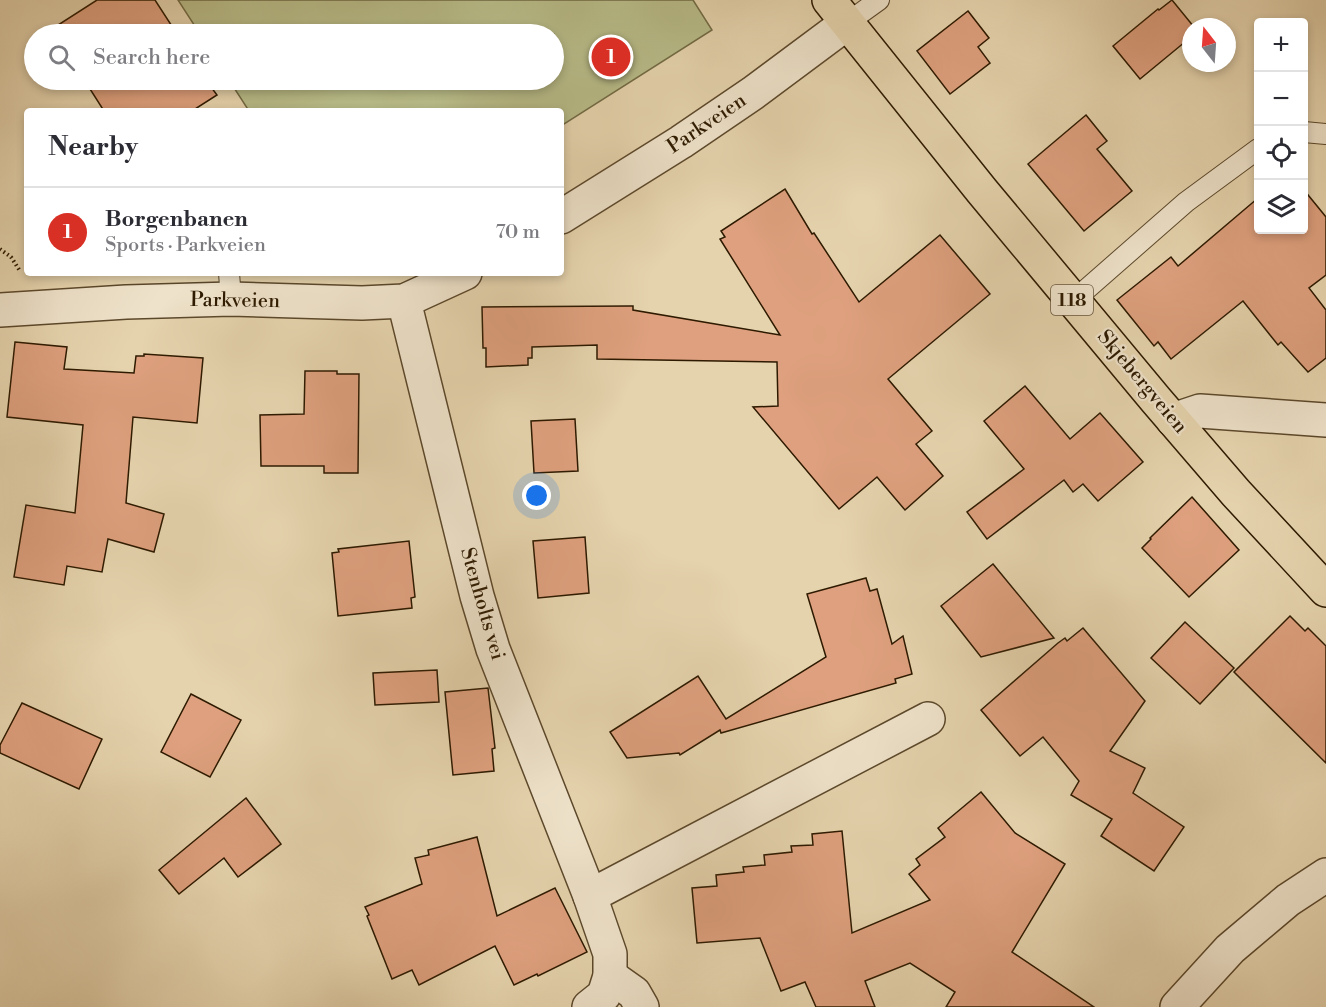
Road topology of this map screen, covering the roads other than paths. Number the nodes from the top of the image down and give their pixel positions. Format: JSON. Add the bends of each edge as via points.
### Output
{"nodes":[{"id":1,"x":879,"y":0,"type":"edge"},
{"id":2,"x":838,"y":11,"type":"edge"},
{"id":3,"x":1308,"y":132,"type":"edge"},
{"id":4,"x":1326,"y":134,"type":"edge"},
{"id":5,"x":1254,"y":152,"type":"edge"},
{"id":6,"x":564,"y":215,"type":"edge"},
{"id":7,"x":458,"y":276,"type":"edge"},
{"id":8,"x":230,"y":286,"type":"edge"},
{"id":9,"x":404,"y":301,"type":"junction"},
{"id":10,"x":1073,"y":301,"type":"junction"},
{"id":11,"x":0,"y":310,"type":"edge"},
{"id":12,"x":1173,"y":420,"type":"junction"},
{"id":13,"x":1326,"y":420,"type":"edge"},
{"id":14,"x":1326,"y":590,"type":"edge"},
{"id":15,"x":928,"y":719,"type":"dead end"},
{"id":16,"x":1326,"y":875,"type":"edge"},
{"id":17,"x":590,"y":896,"type":"junction"},
{"id":18,"x":610,"y":976,"type":"junction"},
{"id":19,"x":589,"y":1007,"type":"edge"},
{"id":20,"x":642,"y":1007,"type":"edge"},
{"id":21,"x":1177,"y":1007,"type":"edge"}],
"edges":[{"from":1,"to":2,"type":"lane"},
{"from":2,"to":6,"type":"street","name":"Parkveien","via":[[753,93]]},
{"from":2,"to":10,"type":"main road","name":"Skjebergveien","number":"118"},
{"from":3,"to":4,"type":"lane"},
{"from":5,"to":10,"type":"lane","via":[[1186,202]]},
{"from":7,"to":9,"type":"street","name":"Parkveien"},
{"from":8,"to":9,"type":"street","name":"Parkveien","via":[[362,303]]},
{"from":8,"to":11,"type":"street","name":"Parkveien","via":[[126,302]]},
{"from":9,"to":17,"type":"street","name":"Stenholts vei","via":[[493,649]]},
{"from":10,"to":12,"type":"main road","name":"Skjebergveien","number":"118"},
{"from":12,"to":13,"type":"street","via":[[1200,411]]},
{"from":12,"to":14,"type":"main road","name":"Skjebergveien","number":"118"},
{"from":15,"to":17,"type":"street"},
{"from":16,"to":21,"type":"street","via":[[1288,900],[1230,949]]},
{"from":17,"to":18,"type":"street","name":"Stenholts vei","via":[[610,954]]},
{"from":18,"to":19,"type":"street","via":[[604,995]]},
{"from":18,"to":20,"type":"street","via":[[634,993]]}]}
